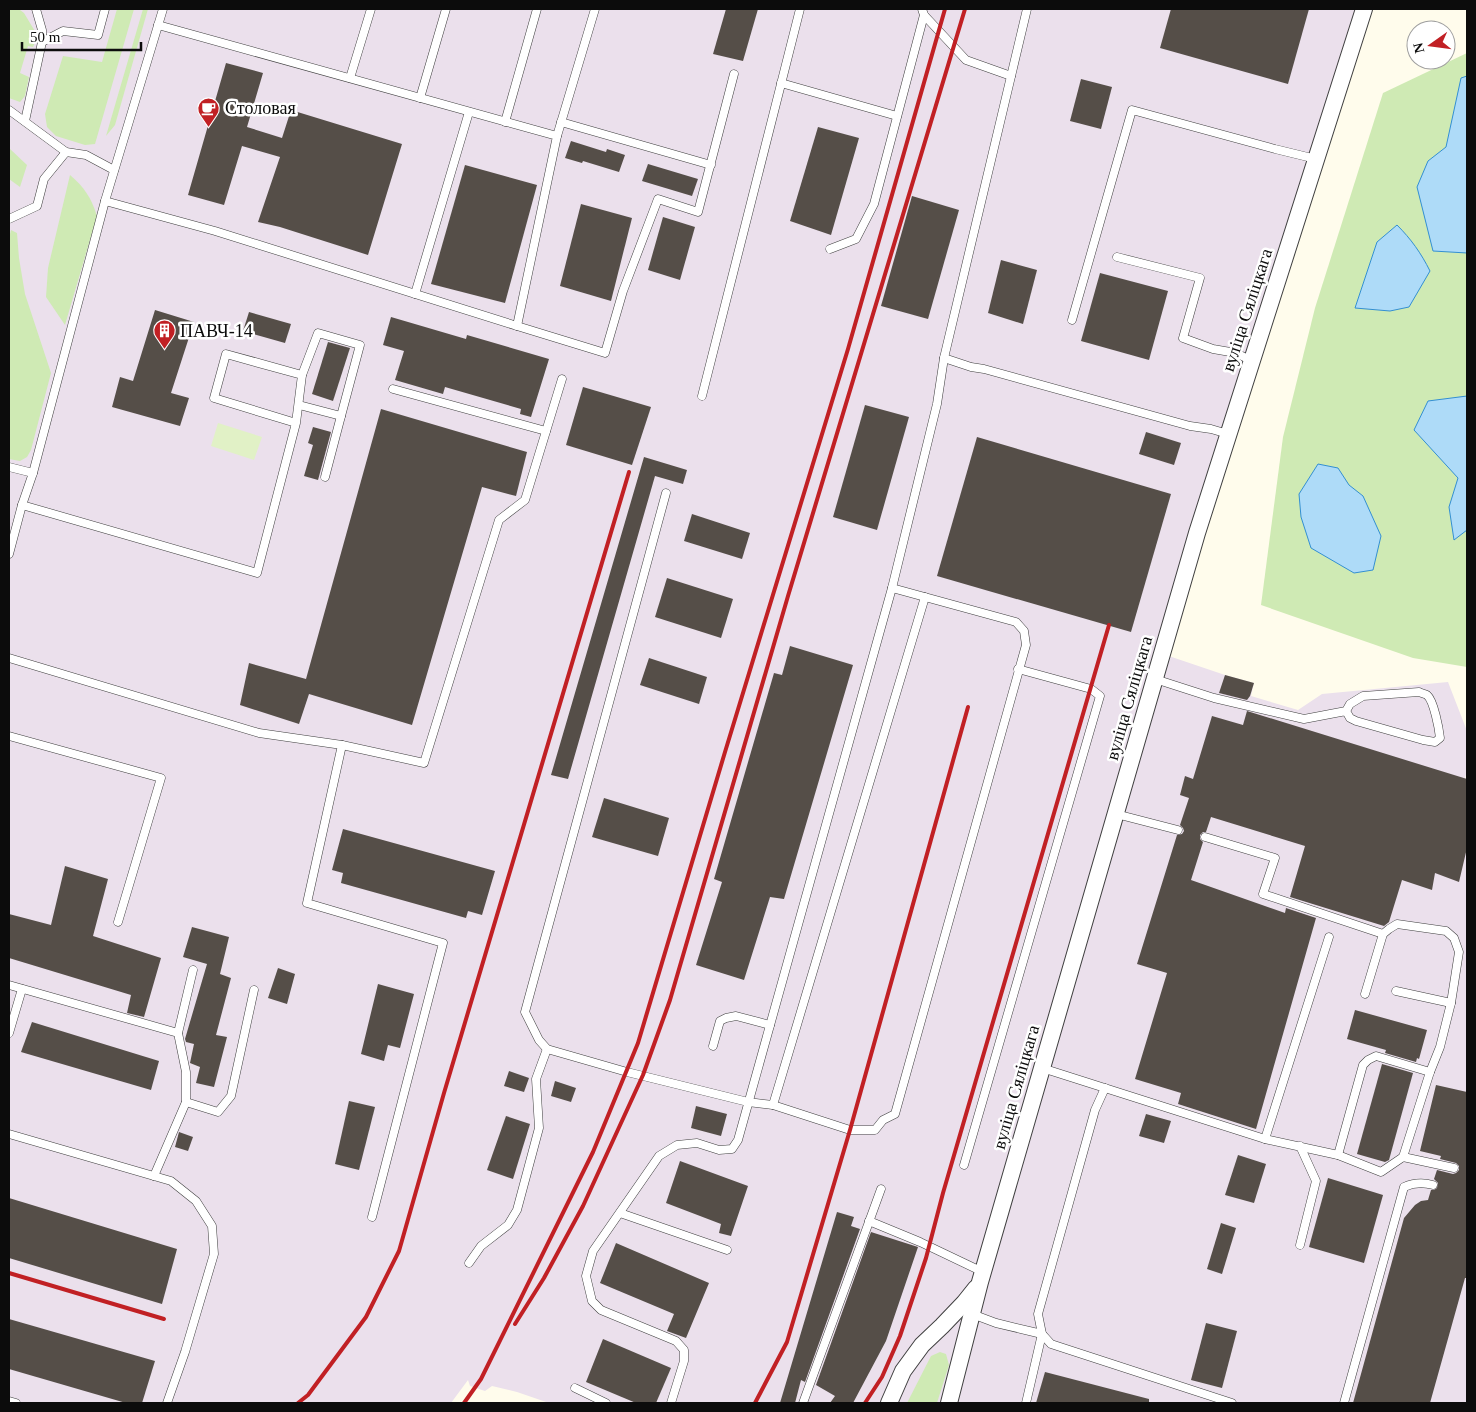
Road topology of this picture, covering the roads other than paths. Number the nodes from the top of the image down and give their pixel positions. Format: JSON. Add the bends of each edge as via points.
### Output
{"nodes":[{"id":1,"x":36,"y":9,"type":"edge"},
{"id":2,"x":105,"y":9,"type":"edge"},
{"id":3,"x":163,"y":9,"type":"edge"},
{"id":4,"x":371,"y":9,"type":"edge"},
{"id":5,"x":446,"y":9,"type":"edge"},
{"id":6,"x":537,"y":9,"type":"edge"},
{"id":7,"x":594,"y":9,"type":"edge"},
{"id":8,"x":800,"y":9,"type":"edge"},
{"id":9,"x":1027,"y":9,"type":"edge"},
{"id":10,"x":1364,"y":9,"type":"edge"},
{"id":11,"x":923,"y":12,"type":"edge"},
{"id":12,"x":158,"y":25,"type":"junction"},
{"id":13,"x":42,"y":42,"type":"junction"},
{"id":14,"x":734,"y":74,"type":"dead end"},
{"id":15,"x":1011,"y":76,"type":"junction"},
{"id":16,"x":350,"y":78,"type":"junction"},
{"id":17,"x":781,"y":83,"type":"junction"},
{"id":18,"x":420,"y":98,"type":"junction"},
{"id":19,"x":9,"y":110,"type":"edge"},
{"id":20,"x":469,"y":112,"type":"junction"},
{"id":21,"x":897,"y":116,"type":"junction"},
{"id":22,"x":25,"y":121,"type":"junction"},
{"id":23,"x":505,"y":122,"type":"junction"},
{"id":24,"x":561,"y":122,"type":"junction"},
{"id":25,"x":557,"y":136,"type":"junction"},
{"id":26,"x":66,"y":152,"type":"junction"},
{"id":27,"x":1316,"y":159,"type":"junction"},
{"id":28,"x":710,"y":165,"type":"junction"},
{"id":29,"x":114,"y":170,"type":"junction"},
{"id":30,"x":105,"y":201,"type":"junction"},
{"id":31,"x":9,"y":219,"type":"edge"},
{"id":32,"x":830,"y":249,"type":"dead end"},
{"id":33,"x":1116,"y":258,"type":"dead end"},
{"id":34,"x":416,"y":294,"type":"junction"},
{"id":35,"x":1072,"y":320,"type":"dead end"},
{"id":36,"x":518,"y":326,"type":"junction"},
{"id":37,"x":944,"y":358,"type":"junction"},
{"id":38,"x":1252,"y":361,"type":"junction"},
{"id":39,"x":302,"y":375,"type":"junction"},
{"id":40,"x":562,"y":379,"type":"dead end"},
{"id":41,"x":393,"y":389,"type":"dead end"},
{"id":42,"x":702,"y":396,"type":"dead end"},
{"id":43,"x":299,"y":405,"type":"junction"},
{"id":44,"x":341,"y":416,"type":"junction"},
{"id":45,"x":296,"y":423,"type":"junction"},
{"id":46,"x":546,"y":431,"type":"junction"},
{"id":47,"x":1228,"y":434,"type":"junction"},
{"id":48,"x":9,"y":467,"type":"edge"},
{"id":49,"x":33,"y":473,"type":"junction"},
{"id":50,"x":325,"y":477,"type":"dead end"},
{"id":51,"x":666,"y":493,"type":"dead end"},
{"id":52,"x":22,"y":505,"type":"junction"},
{"id":53,"x":9,"y":554,"type":"edge"},
{"id":54,"x":892,"y":588,"type":"junction"},
{"id":55,"x":926,"y":598,"type":"junction"},
{"id":56,"x":9,"y":658,"type":"edge"},
{"id":57,"x":1018,"y":669,"type":"junction"},
{"id":58,"x":1155,"y":679,"type":"junction"},
{"id":59,"x":1346,"y":711,"type":"junction"},
{"id":60,"x":9,"y":736,"type":"edge"},
{"id":61,"x":342,"y":745,"type":"junction"},
{"id":62,"x":1116,"y":814,"type":"junction"},
{"id":63,"x":1178,"y":830,"type":"dead end"},
{"id":64,"x":1204,"y":837,"type":"dead end"},
{"id":65,"x":118,"y":922,"type":"dead end"},
{"id":66,"x":1383,"y":934,"type":"junction"},
{"id":67,"x":1329,"y":937,"type":"dead end"},
{"id":68,"x":193,"y":970,"type":"dead end"},
{"id":69,"x":9,"y":985,"type":"edge"},
{"id":70,"x":22,"y":989,"type":"junction"},
{"id":71,"x":254,"y":990,"type":"dead end"},
{"id":72,"x":1396,"y":991,"type":"dead end"},
{"id":73,"x":1365,"y":994,"type":"dead end"},
{"id":74,"x":1451,"y":1003,"type":"junction"},
{"id":75,"x":770,"y":1025,"type":"junction"},
{"id":76,"x":9,"y":1033,"type":"edge"},
{"id":77,"x":178,"y":1033,"type":"junction"},
{"id":78,"x":713,"y":1046,"type":"dead end"},
{"id":79,"x":547,"y":1049,"type":"junction"},
{"id":80,"x":1042,"y":1068,"type":"junction"},
{"id":81,"x":1430,"y":1072,"type":"junction"},
{"id":82,"x":1105,"y":1088,"type":"junction"},
{"id":83,"x":186,"y":1102,"type":"junction"},
{"id":84,"x":748,"y":1102,"type":"junction"},
{"id":85,"x":773,"y":1105,"type":"junction"},
{"id":86,"x":9,"y":1134,"type":"edge"},
{"id":87,"x":1265,"y":1139,"type":"junction"},
{"id":88,"x":1300,"y":1146,"type":"junction"},
{"id":89,"x":1338,"y":1156,"type":"junction"},
{"id":90,"x":1403,"y":1156,"type":"junction"},
{"id":91,"x":964,"y":1165,"type":"dead end"},
{"id":92,"x":1454,"y":1168,"type":"dead end"},
{"id":93,"x":154,"y":1176,"type":"junction"},
{"id":94,"x":1432,"y":1185,"type":"dead end"},
{"id":95,"x":882,"y":1188,"type":"dead end"},
{"id":96,"x":620,"y":1213,"type":"junction"},
{"id":97,"x":372,"y":1217,"type":"dead end"},
{"id":98,"x":869,"y":1221,"type":"junction"},
{"id":99,"x":1300,"y":1245,"type":"dead end"},
{"id":100,"x":727,"y":1250,"type":"dead end"},
{"id":101,"x":469,"y":1264,"type":"dead end"},
{"id":102,"x":982,"y":1277,"type":"junction"},
{"id":103,"x":972,"y":1314,"type":"junction"},
{"id":104,"x":1042,"y":1334,"type":"junction"},
{"id":105,"x":576,"y":1388,"type":"dead end"},
{"id":106,"x":9,"y":1401,"type":"edge"},
{"id":107,"x":16,"y":1403,"type":"edge"},
{"id":108,"x":167,"y":1403,"type":"edge"},
{"id":109,"x":606,"y":1403,"type":"edge"},
{"id":110,"x":671,"y":1403,"type":"edge"},
{"id":111,"x":803,"y":1403,"type":"edge"},
{"id":112,"x":889,"y":1403,"type":"edge"},
{"id":113,"x":949,"y":1403,"type":"edge"},
{"id":114,"x":1026,"y":1403,"type":"edge"},
{"id":115,"x":1232,"y":1403,"type":"edge"},
{"id":116,"x":1344,"y":1403,"type":"edge"}],
"edges":[{"from":1,"to":13,"type":"lane"},
{"from":2,"to":13,"type":"lane","via":[[98,35],[63,31]]},
{"from":3,"to":12,"type":"lane"},
{"from":4,"to":16,"type":"lane"},
{"from":5,"to":18,"type":"lane"},
{"from":6,"to":23,"type":"lane"},
{"from":7,"to":24,"type":"lane"},
{"from":8,"to":17,"type":"lane"},
{"from":9,"to":15,"type":"lane"},
{"from":10,"to":27,"type":"street","name":"вуліца Сяліцкага"},
{"from":11,"to":15,"type":"lane","via":[[966,60]]},
{"from":11,"to":21,"type":"lane"},
{"from":12,"to":16,"type":"lane"},
{"from":12,"to":29,"type":"lane"},
{"from":13,"to":22,"type":"lane"},
{"from":14,"to":28,"type":"lane"},
{"from":15,"to":37,"type":"lane"},
{"from":16,"to":18,"type":"lane"},
{"from":17,"to":21,"type":"lane"},
{"from":17,"to":42,"type":"lane"},
{"from":18,"to":20,"type":"lane"},
{"from":19,"to":22,"type":"lane"},
{"from":20,"to":23,"type":"lane"},
{"from":20,"to":34,"type":"lane"},
{"from":21,"to":32,"type":"lane","via":[[874,204],[856,239]]},
{"from":22,"to":26,"type":"lane"},
{"from":23,"to":25,"type":"lane"},
{"from":24,"to":25,"type":"lane"},
{"from":24,"to":28,"type":"lane"},
{"from":25,"to":36,"type":"lane"},
{"from":26,"to":29,"type":"lane","via":[[86,155]]},
{"from":26,"to":31,"type":"lane","via":[[44,179],[37,206]]},
{"from":27,"to":35,"type":"lane","via":[[1132,110]]},
{"from":27,"to":38,"type":"street","name":"вуліца Сяліцкага"},
{"from":28,"to":36,"type":"lane","via":[[698,212],[658,200],[623,291],[605,353]]},
{"from":29,"to":30,"type":"lane"},
{"from":30,"to":34,"type":"lane","via":[[215,231]]},
{"from":30,"to":49,"type":"lane"},
{"from":33,"to":38,"type":"lane","via":[[1200,278],[1183,338],[1236,353]]},
{"from":34,"to":36,"type":"lane"},
{"from":37,"to":47,"type":"lane"},
{"from":37,"to":54,"type":"lane","via":[[937,404]]},
{"from":38,"to":47,"type":"street","name":"вуліца Сяліцкага"},
{"from":39,"to":43,"type":"lane"},
{"from":39,"to":44,"type":"lane","via":[[318,333],[360,345]]},
{"from":39,"to":45,"type":"lane","via":[[226,354],[214,398]]},
{"from":40,"to":46,"type":"lane"},
{"from":41,"to":46,"type":"lane"},
{"from":43,"to":44,"type":"lane"},
{"from":43,"to":45,"type":"lane"},
{"from":44,"to":50,"type":"lane"},
{"from":45,"to":52,"type":"lane","via":[[257,573]]},
{"from":46,"to":61,"type":"lane","via":[[525,500],[499,520],[424,762]]},
{"from":47,"to":58,"type":"street","name":"вуліца Сяліцкага"},
{"from":48,"to":49,"type":"lane"},
{"from":49,"to":52,"type":"lane"},
{"from":51,"to":79,"type":"lane","via":[[525,1012]]},
{"from":52,"to":53,"type":"lane"},
{"from":54,"to":55,"type":"lane"},
{"from":54,"to":75,"type":"lane"},
{"from":55,"to":57,"type":"lane","via":[[1016,622],[1024,631],[1026,645]]},
{"from":55,"to":85,"type":"lane"},
{"from":56,"to":61,"type":"lane","via":[[259,733]]},
{"from":57,"to":85,"type":"lane","via":[[894,1114],[875,1130],[850,1130]]},
{"from":57,"to":91,"type":"lane","via":[[1090,690],[1100,696]]},
{"from":58,"to":59,"type":"lane","via":[[1214,698],[1304,719]]},
{"from":58,"to":62,"type":"street","name":"вуліца Сяліцкага"},
{"from":59,"to":59,"type":"lane","via":[[1350,704],[1364,696],[1419,692],[1430,701],[1440,738],[1435,742],[1423,740],[1356,721]]},
{"from":60,"to":65,"type":"lane","via":[[161,778]]},
{"from":61,"to":97,"type":"lane","via":[[307,903],[443,943]]},
{"from":62,"to":63,"type":"lane"},
{"from":62,"to":80,"type":"street","name":"вуліца Сяліцкага"},
{"from":64,"to":66,"type":"lane","via":[[1275,858],[1263,894]]},
{"from":66,"to":73,"type":"lane"},
{"from":66,"to":74,"type":"lane","via":[[1397,924],[1446,931],[1454,938],[1459,952]]},
{"from":67,"to":87,"type":"lane"},
{"from":68,"to":77,"type":"lane"},
{"from":69,"to":70,"type":"lane"},
{"from":70,"to":76,"type":"lane"},
{"from":70,"to":77,"type":"lane"},
{"from":71,"to":83,"type":"lane","via":[[231,1096],[218,1112]]},
{"from":72,"to":74,"type":"lane"},
{"from":74,"to":81,"type":"lane","via":[[1440,1048]]},
{"from":75,"to":78,"type":"lane","via":[[736,1016],[726,1018],[720,1022]]},
{"from":75,"to":84,"type":"lane"},
{"from":77,"to":83,"type":"lane","via":[[186,1072]]},
{"from":79,"to":84,"type":"lane"},
{"from":79,"to":101,"type":"lane","via":[[536,1078],[539,1128],[517,1210],[508,1225],[481,1246]]},
{"from":80,"to":82,"type":"lane"},
{"from":80,"to":102,"type":"street","name":"вуліца Сяліцкага"},
{"from":81,"to":89,"type":"lane","via":[[1376,1056],[1368,1060],[1363,1065]]},
{"from":81,"to":90,"type":"lane"},
{"from":82,"to":87,"type":"lane"},
{"from":82,"to":104,"type":"lane","via":[[1095,1110],[1038,1314]]},
{"from":83,"to":93,"type":"lane"},
{"from":84,"to":85,"type":"lane"},
{"from":84,"to":96,"type":"lane","via":[[738,1140],[732,1150],[719,1150],[697,1143],[677,1144],[659,1156]]},
{"from":86,"to":93,"type":"lane"},
{"from":87,"to":88,"type":"lane"},
{"from":88,"to":89,"type":"lane"},
{"from":88,"to":99,"type":"lane","via":[[1316,1181]]},
{"from":89,"to":90,"type":"lane","via":[[1381,1172]]},
{"from":90,"to":92,"type":"lane"},
{"from":93,"to":108,"type":"lane","via":[[170,1181],[196,1201],[212,1226],[214,1254]]},
{"from":94,"to":116,"type":"lane","via":[[1404,1187]]},
{"from":95,"to":98,"type":"lane"},
{"from":96,"to":100,"type":"lane"},
{"from":96,"to":110,"type":"lane","via":[[592,1251],[586,1276],[592,1301],[601,1310],[676,1340],[684,1350],[684,1361]]},
{"from":98,"to":102,"type":"lane","via":[[920,1242]]},
{"from":98,"to":111,"type":"lane"},
{"from":102,"to":103,"type":"street","name":"вуліца Сяліцкага"},
{"from":102,"to":112,"type":"street","via":[[964,1303],[922,1345],[903,1371]]},
{"from":103,"to":104,"type":"lane"},
{"from":103,"to":113,"type":"street","name":"вуліца Сяліцкага"},
{"from":104,"to":114,"type":"lane"},
{"from":104,"to":115,"type":"lane","via":[[1051,1344]]},
{"from":105,"to":109,"type":"lane"},
{"from":106,"to":107,"type":"lane"}]}
